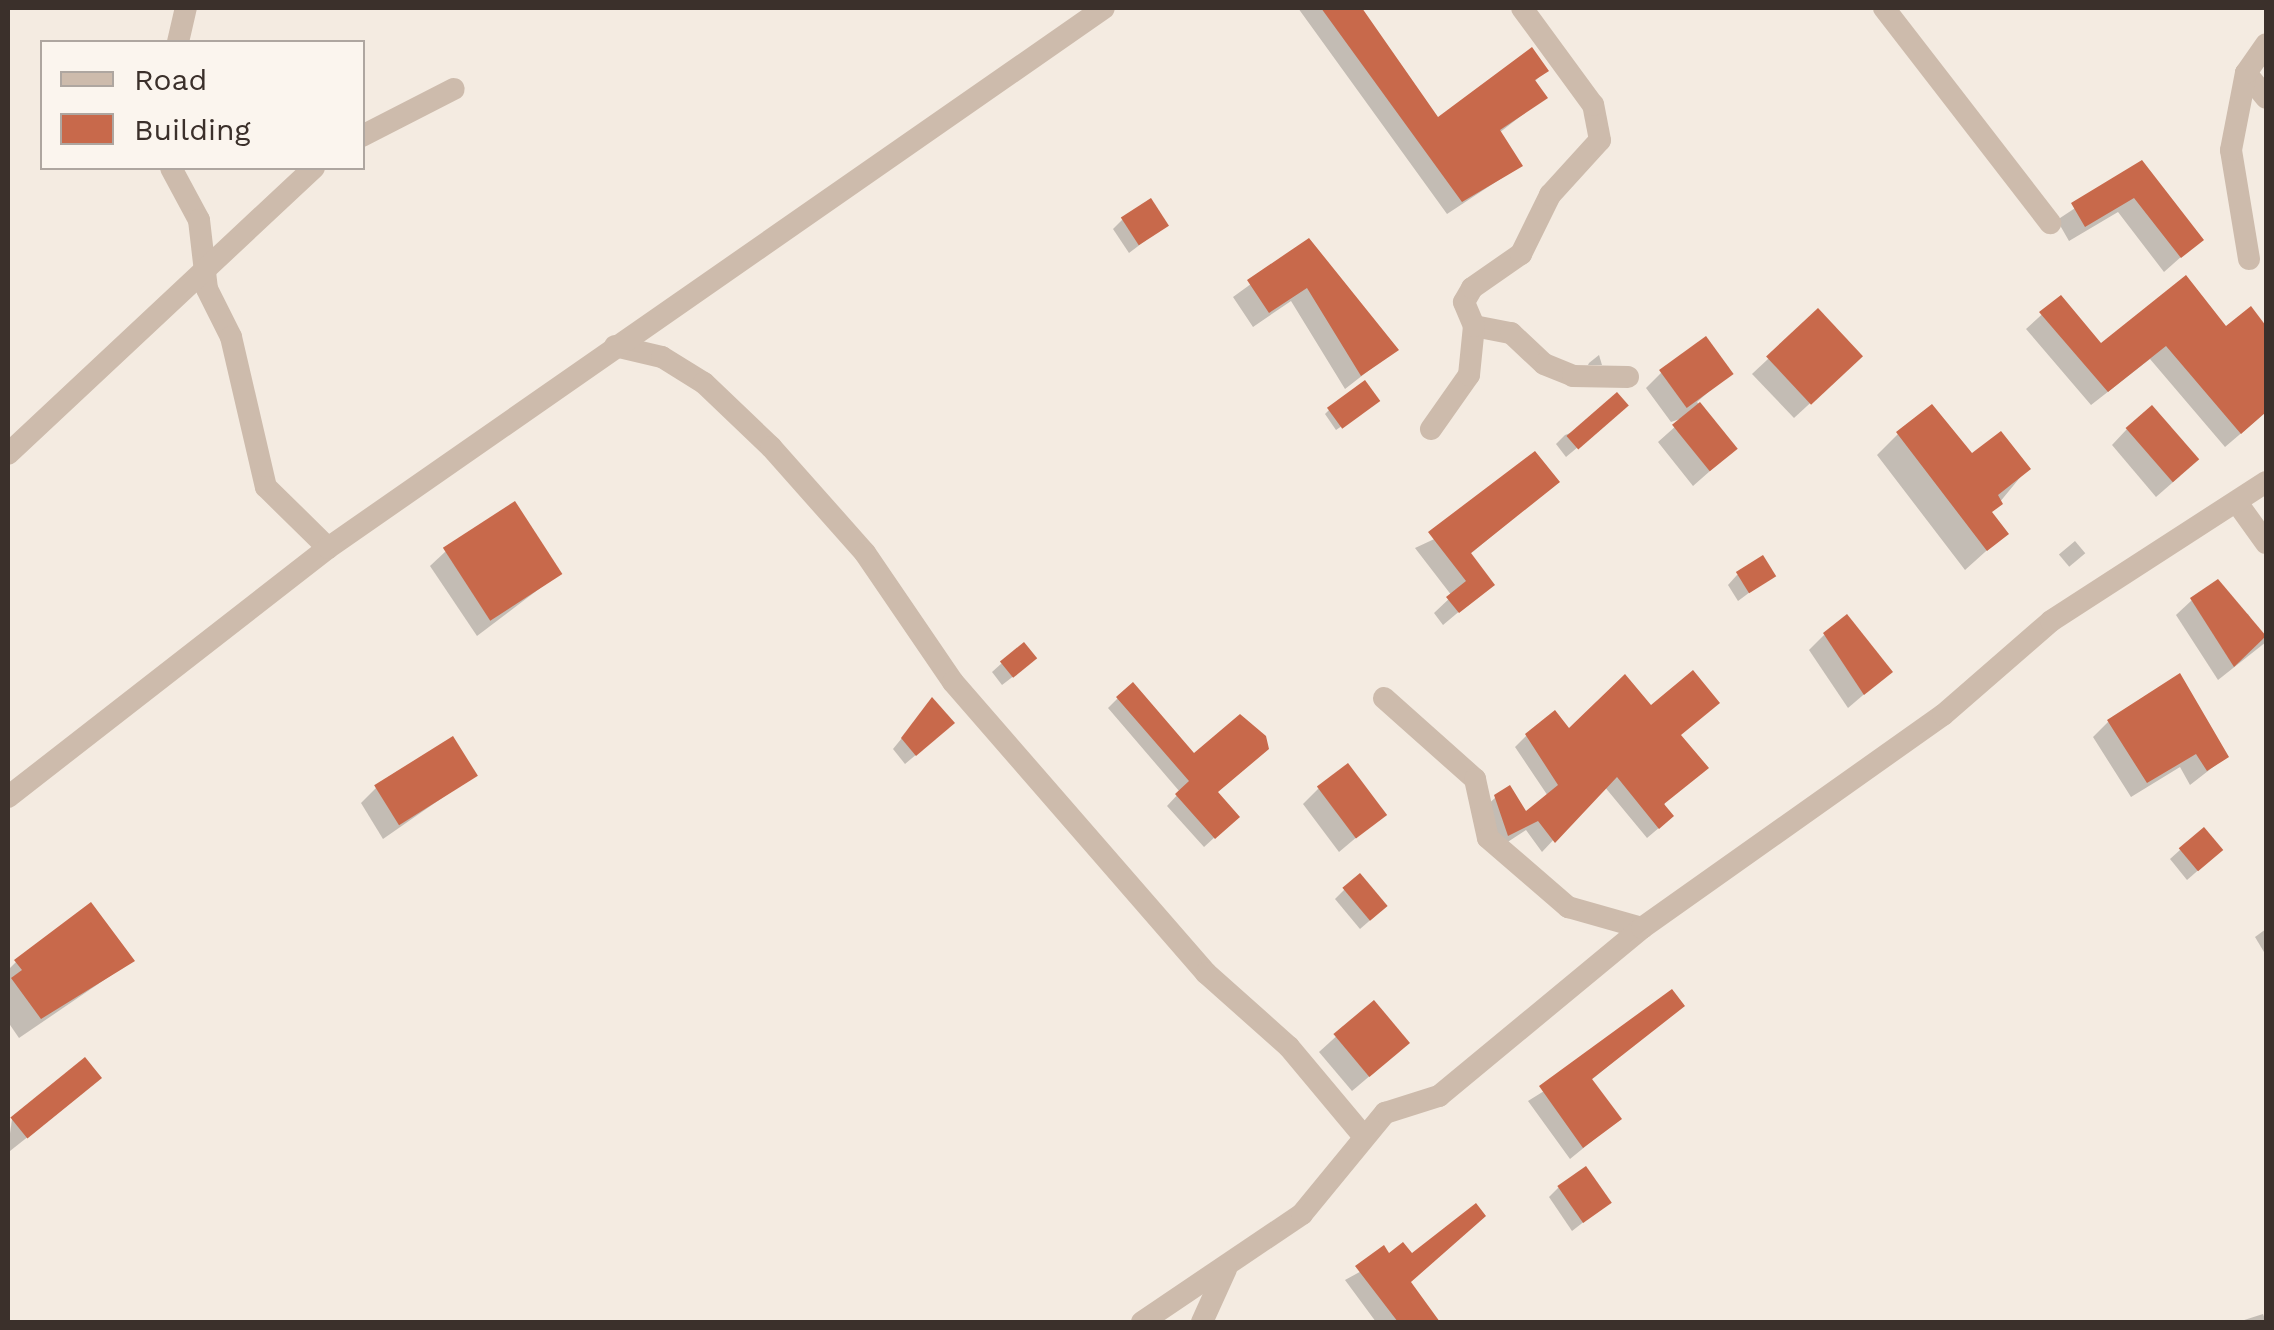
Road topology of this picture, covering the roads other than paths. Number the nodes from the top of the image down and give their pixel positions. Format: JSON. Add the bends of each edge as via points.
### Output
{"nodes":[{"id":1,"x":186,"y":8,"type":"edge"},
{"id":2,"x":1104,"y":8,"type":"edge"},
{"id":3,"x":1522,"y":8,"type":"edge"},
{"id":4,"x":1884,"y":8,"type":"edge"},
{"id":5,"x":178,"y":40,"type":"edge"},
{"id":6,"x":2266,"y":44,"type":"edge"},
{"id":7,"x":2246,"y":73,"type":"junction"},
{"id":8,"x":454,"y":89,"type":"dead end"},
{"id":9,"x":2266,"y":98,"type":"edge"},
{"id":10,"x":365,"y":134,"type":"edge"},
{"id":11,"x":172,"y":170,"type":"edge"},
{"id":12,"x":312,"y":170,"type":"edge"},
{"id":13,"x":2050,"y":224,"type":"dead end"},
{"id":14,"x":2249,"y":260,"type":"dead end"},
{"id":15,"x":203,"y":264,"type":"junction"},
{"id":16,"x":1474,"y":326,"type":"junction"},
{"id":17,"x":614,"y":346,"type":"junction"},
{"id":18,"x":1628,"y":377,"type":"dead end"},
{"id":19,"x":1431,"y":429,"type":"dead end"},
{"id":20,"x":8,"y":454,"type":"edge"},
{"id":21,"x":2266,"y":482,"type":"edge"},
{"id":22,"x":2238,"y":504,"type":"junction"},
{"id":23,"x":2266,"y":542,"type":"edge"},
{"id":24,"x":328,"y":548,"type":"junction"},
{"id":25,"x":1384,"y":698,"type":"dead end"},
{"id":26,"x":8,"y":797,"type":"edge"},
{"id":27,"x":1642,"y":928,"type":"junction"},
{"id":28,"x":1361,"y":1133,"type":"junction"},
{"id":29,"x":1236,"y":1254,"type":"junction"},
{"id":30,"x":1142,"y":1322,"type":"edge"},
{"id":31,"x":1202,"y":1322,"type":"edge"}],
"edges":[{"from":1,"to":5,"type":"street"},
{"from":2,"to":17,"type":"street"},
{"from":3,"to":16,"type":"street","via":[[1594,105],[1600,140],[1550,196],[1521,254],[1472,288],[1464,302]]},
{"from":4,"to":13,"type":"street"},
{"from":6,"to":7,"type":"street"},
{"from":7,"to":9,"type":"street"},
{"from":7,"to":14,"type":"street","via":[[2231,150]]},
{"from":8,"to":10,"type":"street"},
{"from":11,"to":15,"type":"street","via":[[199,220]]},
{"from":12,"to":15,"type":"street"},
{"from":15,"to":20,"type":"street","via":[[122,355]]},
{"from":15,"to":24,"type":"street","via":[[231,337],[266,487]]},
{"from":16,"to":18,"type":"street","via":[[1511,333],[1544,364],[1574,376]]},
{"from":16,"to":19,"type":"street","via":[[1464,386]]},
{"from":17,"to":24,"type":"street"},
{"from":17,"to":28,"type":"street","via":[[662,357],[704,384],[771,447],[865,554],[953,682],[1206,973],[1290,1047]]},
{"from":21,"to":22,"type":"street"},
{"from":22,"to":23,"type":"street"},
{"from":22,"to":27,"type":"street","via":[[2050,621],[1831,800]]},
{"from":24,"to":26,"type":"street"},
{"from":25,"to":27,"type":"street","via":[[1475,779],[1488,838],[1568,907]]},
{"from":27,"to":28,"type":"street","via":[[1439,1096],[1384,1113]]},
{"from":28,"to":29,"type":"street","via":[[1345,1170],[1302,1214]]},
{"from":29,"to":30,"type":"street"},
{"from":29,"to":31,"type":"street"}]}
